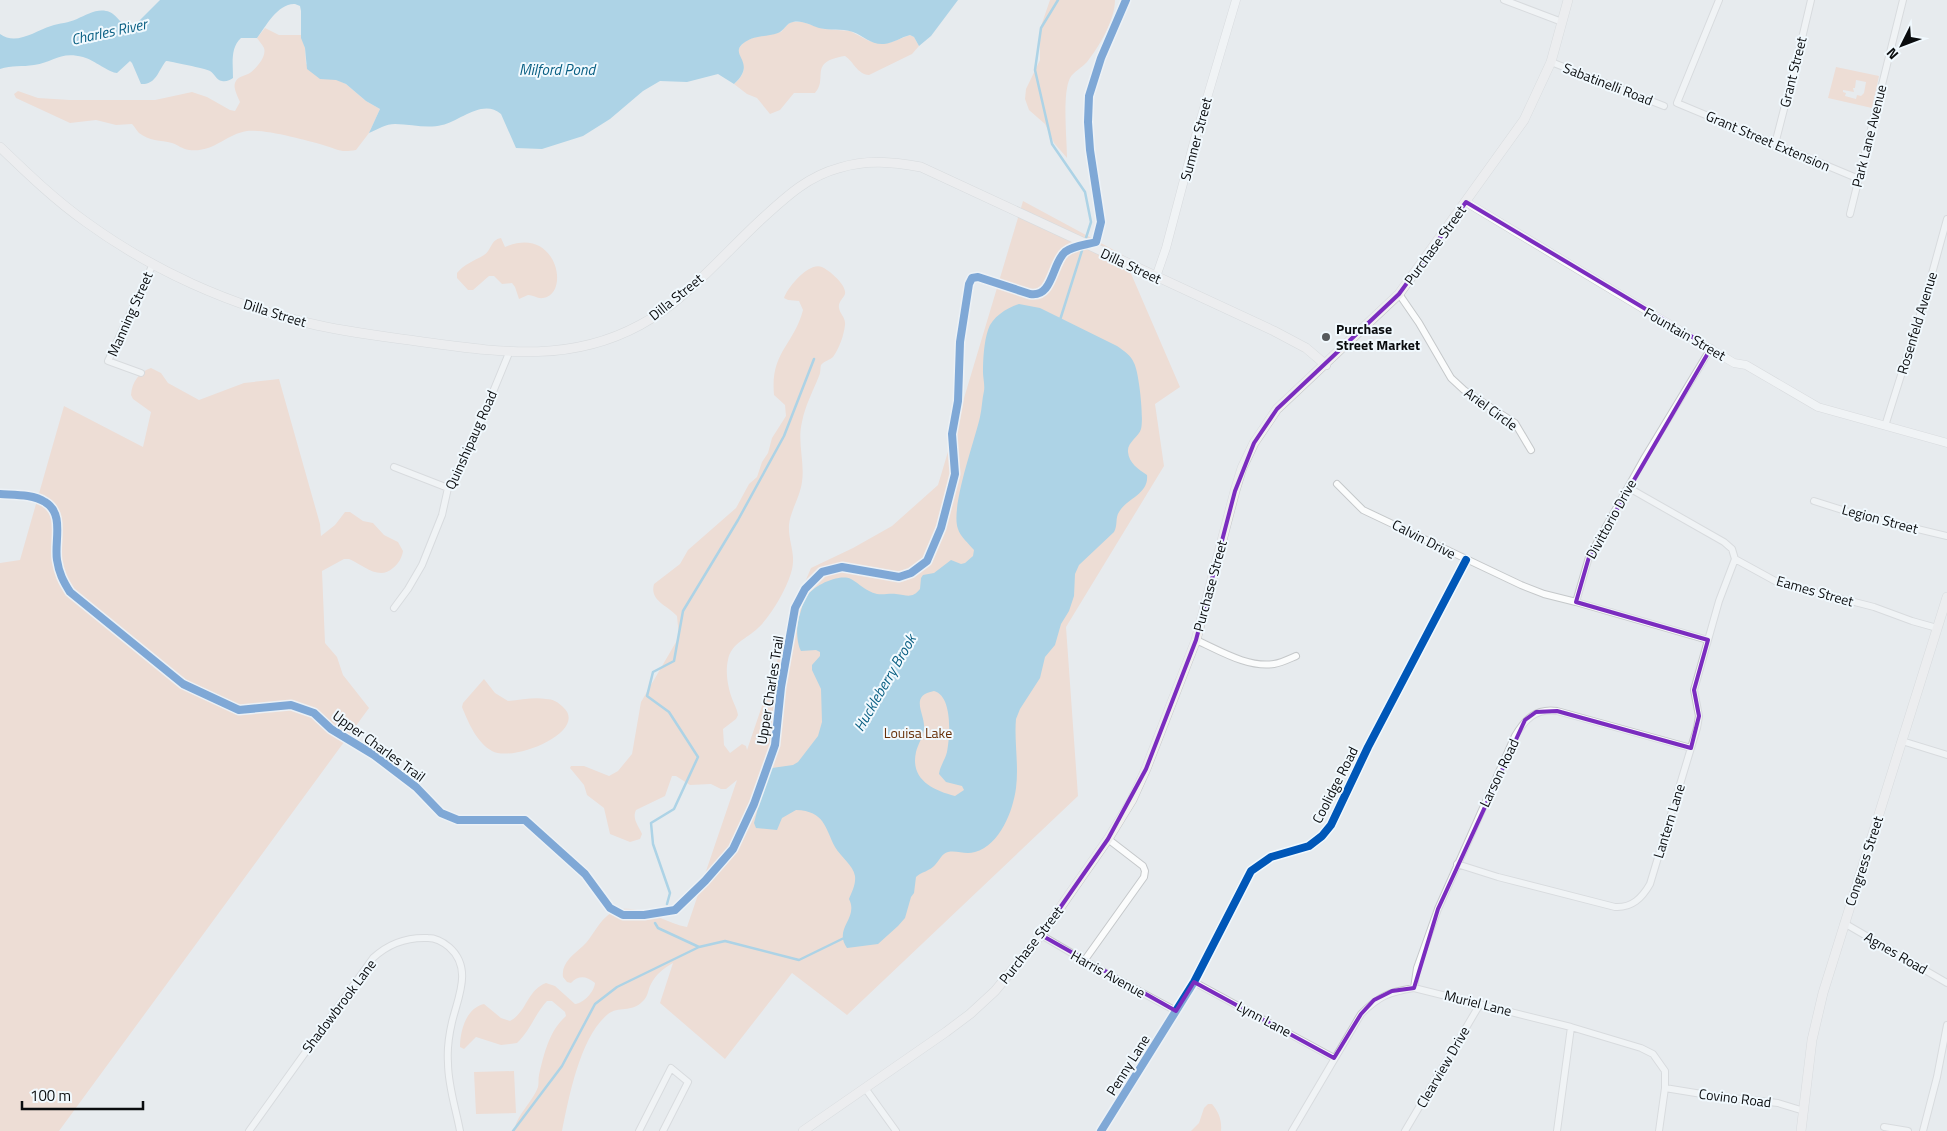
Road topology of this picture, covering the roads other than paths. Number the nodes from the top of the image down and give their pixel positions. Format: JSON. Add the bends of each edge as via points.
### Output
{"nodes":[{"id":1,"x":1236,"y":0,"type":"edge"},
{"id":2,"x":1504,"y":0,"type":"edge"},
{"id":3,"x":1568,"y":0,"type":"edge"},
{"id":4,"x":1719,"y":0,"type":"edge"},
{"id":5,"x":1811,"y":0,"type":"edge"},
{"id":6,"x":1903,"y":0,"type":"edge"},
{"id":7,"x":1562,"y":22,"type":"junction"},
{"id":8,"x":1551,"y":62,"type":"junction"},
{"id":9,"x":1664,"y":106,"type":"dead end"},
{"id":10,"x":1775,"y":144,"type":"junction"},
{"id":11,"x":0,"y":147,"type":"edge"},
{"id":12,"x":1859,"y":179,"type":"junction"},
{"id":13,"x":1466,"y":202,"type":"junction"},
{"id":14,"x":1850,"y":214,"type":"dead end"},
{"id":15,"x":1947,"y":219,"type":"edge"},
{"id":16,"x":152,"y":264,"type":"junction"},
{"id":17,"x":1156,"y":277,"type":"junction"},
{"id":18,"x":1400,"y":294,"type":"junction"},
{"id":19,"x":1711,"y":348,"type":"junction"},
{"id":20,"x":509,"y":353,"type":"junction"},
{"id":21,"x":1326,"y":365,"type":"junction"},
{"id":22,"x":141,"y":372,"type":"dead end"},
{"id":23,"x":1885,"y":426,"type":"junction"},
{"id":24,"x":1947,"y":443,"type":"edge"},
{"id":25,"x":1531,"y":450,"type":"dead end"},
{"id":26,"x":394,"y":467,"type":"dead end"},
{"id":27,"x":1337,"y":484,"type":"dead end"},
{"id":28,"x":448,"y":488,"type":"junction"},
{"id":29,"x":1629,"y":488,"type":"junction"},
{"id":30,"x":1814,"y":500,"type":"dead end"},
{"id":31,"x":1947,"y":536,"type":"edge"},
{"id":32,"x":1735,"y":559,"type":"junction"},
{"id":33,"x":1466,"y":560,"type":"junction"},
{"id":34,"x":1947,"y":596,"type":"edge"},
{"id":35,"x":1576,"y":602,"type":"junction"},
{"id":36,"x":394,"y":608,"type":"dead end"},
{"id":37,"x":1945,"y":612,"type":"edge"},
{"id":38,"x":1937,"y":628,"type":"junction"},
{"id":39,"x":1196,"y":640,"type":"junction"},
{"id":40,"x":1708,"y":640,"type":"junction"},
{"id":41,"x":1296,"y":656,"type":"dead end"},
{"id":42,"x":1902,"y":741,"type":"junction"},
{"id":43,"x":1691,"y":748,"type":"junction"},
{"id":44,"x":1947,"y":755,"type":"edge"},
{"id":45,"x":1108,"y":839,"type":"junction"},
{"id":46,"x":1458,"y":864,"type":"junction"},
{"id":47,"x":1844,"y":923,"type":"junction"},
{"id":48,"x":1041,"y":935,"type":"junction"},
{"id":49,"x":1084,"y":961,"type":"junction"},
{"id":50,"x":1194,"y":982,"type":"junction"},
{"id":51,"x":1947,"y":982,"type":"edge"},
{"id":52,"x":1414,"y":988,"type":"junction"},
{"id":53,"x":1480,"y":1004,"type":"junction"},
{"id":54,"x":1176,"y":1011,"type":"junction"},
{"id":55,"x":1947,"y":1025,"type":"edge"},
{"id":56,"x":1571,"y":1027,"type":"junction"},
{"id":57,"x":1334,"y":1058,"type":"junction"},
{"id":58,"x":865,"y":1088,"type":"junction"},
{"id":59,"x":1664,"y":1088,"type":"junction"},
{"id":60,"x":1804,"y":1111,"type":"junction"},
{"id":61,"x":1884,"y":1127,"type":"dead end"},
{"id":62,"x":249,"y":1131,"type":"edge"},
{"id":63,"x":460,"y":1131,"type":"edge"},
{"id":64,"x":639,"y":1131,"type":"edge"},
{"id":65,"x":664,"y":1131,"type":"edge"},
{"id":66,"x":803,"y":1131,"type":"edge"},
{"id":67,"x":896,"y":1131,"type":"edge"},
{"id":68,"x":1101,"y":1131,"type":"edge"},
{"id":69,"x":1292,"y":1131,"type":"edge"},
{"id":70,"x":1405,"y":1131,"type":"edge"},
{"id":71,"x":1557,"y":1131,"type":"edge"},
{"id":72,"x":1659,"y":1131,"type":"edge"},
{"id":73,"x":1801,"y":1131,"type":"edge"},
{"id":74,"x":1908,"y":1131,"type":"edge"},
{"id":75,"x":1923,"y":1131,"type":"edge"}],
"edges":[{"from":1,"to":17,"type":"street","name":"Sumner Street"},
{"from":2,"to":7,"type":"street"},
{"from":3,"to":7,"type":"main road","name":"Purchase Street"},
{"from":4,"to":10,"type":"street","name":"Grant Street Extension","via":[[1677,103]]},
{"from":5,"to":10,"type":"street","name":"Grant Street"},
{"from":6,"to":12,"type":"street","name":"Park Lane Avenue"},
{"from":7,"to":8,"type":"main road","name":"Purchase Street"},
{"from":8,"to":9,"type":"street","name":"Sabatinelli Road"},
{"from":8,"to":13,"type":"main road","name":"Purchase Street","via":[[1524,120]]},
{"from":10,"to":12,"type":"street","name":"Grant Street Extension"},
{"from":11,"to":16,"type":"main road","name":"Dilla Street","via":[[75,213]]},
{"from":12,"to":14,"type":"street","name":"Park Lane Avenue"},
{"from":13,"to":18,"type":"main road","name":"Purchase Street"},
{"from":13,"to":19,"type":"street","name":"Fountain Street"},
{"from":15,"to":23,"type":"street","name":"Rosenfeld Avenue"},
{"from":16,"to":20,"type":"main road","name":"Dilla Street","via":[[213,292],[311,324]]},
{"from":16,"to":22,"type":"street","name":"Manning Street","via":[[108,361]]},
{"from":17,"to":20,"type":"main road","name":"Dilla Street","via":[[921,167],[877,162],[841,167],[807,181],[785,197],[690,288],[640,325],[584,347]]},
{"from":17,"to":21,"type":"main road","name":"Dilla Street","via":[[1306,348]]},
{"from":18,"to":21,"type":"main road","name":"Purchase Street"},
{"from":18,"to":25,"type":"street","name":"Ariel Circle","via":[[1451,378],[1515,423]]},
{"from":19,"to":23,"type":"street","name":"Fountain Street","via":[[1818,408]]},
{"from":19,"to":29,"type":"street","name":"Divittorio Drive"},
{"from":20,"to":28,"type":"street","name":"Quinshipaug Road","via":[[467,456]]},
{"from":21,"to":39,"type":"main road","name":"Purchase Street","via":[[1277,409],[1242,468]]},
{"from":23,"to":24,"type":"street","name":"Fountain Street"},
{"from":26,"to":28,"type":"street"},
{"from":27,"to":33,"type":"street","name":"Calvin Drive","via":[[1363,510]]},
{"from":28,"to":36,"type":"street","name":"Quinshipaug Road","via":[[442,516],[422,565]]},
{"from":29,"to":32,"type":"street","name":"Eames Street","via":[[1724,542],[1732,549]]},
{"from":29,"to":35,"type":"street","name":"Divittorio Drive","via":[[1589,557]]},
{"from":30,"to":31,"type":"street","name":"Legion Street","via":[[1855,514]]},
{"from":32,"to":38,"type":"street","name":"Eames Street","via":[[1777,582],[1874,607]]},
{"from":32,"to":40,"type":"street","name":"Lantern Lane"},
{"from":33,"to":35,"type":"street","name":"Calvin Drive","via":[[1544,594]]},
{"from":33,"to":50,"type":"street","name":"Coolidge Road","via":[[1331,825],[1309,846],[1271,857],[1251,871]]},
{"from":34,"to":37,"type":"main road","name":"Congress Street"},
{"from":35,"to":40,"type":"street"},
{"from":37,"to":38,"type":"main road","name":"Congress Street"},
{"from":38,"to":42,"type":"main road","name":"Congress Street"},
{"from":39,"to":41,"type":"street","via":[[1242,660],[1260,664],[1274,664]]},
{"from":39,"to":45,"type":"main road","name":"Purchase Street","via":[[1146,770]]},
{"from":40,"to":43,"type":"street","name":"Lantern Lane","via":[[1694,690],[1699,716]]},
{"from":42,"to":44,"type":"street"},
{"from":42,"to":47,"type":"main road","name":"Congress Street"},
{"from":43,"to":46,"type":"street","name":"Larson Road","via":[[1557,711],[1544,710],[1531,715],[1515,736]]},
{"from":43,"to":46,"type":"street","name":"Lantern Lane","via":[[1650,884],[1631,904],[1609,906]]},
{"from":45,"to":48,"type":"main road","name":"Purchase Street"},
{"from":45,"to":49,"type":"street","via":[[1143,866],[1145,872]]},
{"from":46,"to":52,"type":"street","name":"Larson Road","via":[[1423,949]]},
{"from":47,"to":51,"type":"street","name":"Agnes Road"},
{"from":47,"to":60,"type":"main road","name":"Congress Street","via":[[1812,1040]]},
{"from":48,"to":49,"type":"street","name":"Harris Avenue"},
{"from":48,"to":58,"type":"main road","name":"Purchase Street","via":[[995,991],[970,1014]]},
{"from":49,"to":54,"type":"street","name":"Harris Avenue"},
{"from":50,"to":54,"type":"street","name":"Coolidge Road"},
{"from":50,"to":57,"type":"street","name":"Lynn Lane"},
{"from":52,"to":53,"type":"street","name":"Muriel Lane"},
{"from":52,"to":57,"type":"street","name":"Muriel Lane","via":[[1392,991],[1374,1000],[1360,1014]]},
{"from":53,"to":56,"type":"street","name":"Muriel Lane"},
{"from":53,"to":70,"type":"street","name":"Clearview Drive"},
{"from":54,"to":68,"type":"street","name":"Penny Lane"},
{"from":55,"to":75,"type":"street"},
{"from":56,"to":59,"type":"street","name":"Muriel Lane","via":[[1653,1054],[1665,1071]]},
{"from":56,"to":71,"type":"street"},
{"from":57,"to":69,"type":"street","name":"Muriel Lane"},
{"from":58,"to":66,"type":"main road","name":"Purchase Street"},
{"from":58,"to":67,"type":"street"},
{"from":59,"to":60,"type":"street","name":"Covino Road","via":[[1778,1103]]},
{"from":59,"to":72,"type":"street","name":"Muriel Lane"},
{"from":60,"to":73,"type":"main road","name":"Congress Street"},
{"from":61,"to":74,"type":"street"},
{"from":62,"to":63,"type":"street","name":"Shadowbrook Lane","via":[[373,958],[390,944],[423,938],[440,940],[451,948],[462,970],[448,1063]]},
{"from":64,"to":65,"type":"street","via":[[671,1068],[688,1082]]}]}
